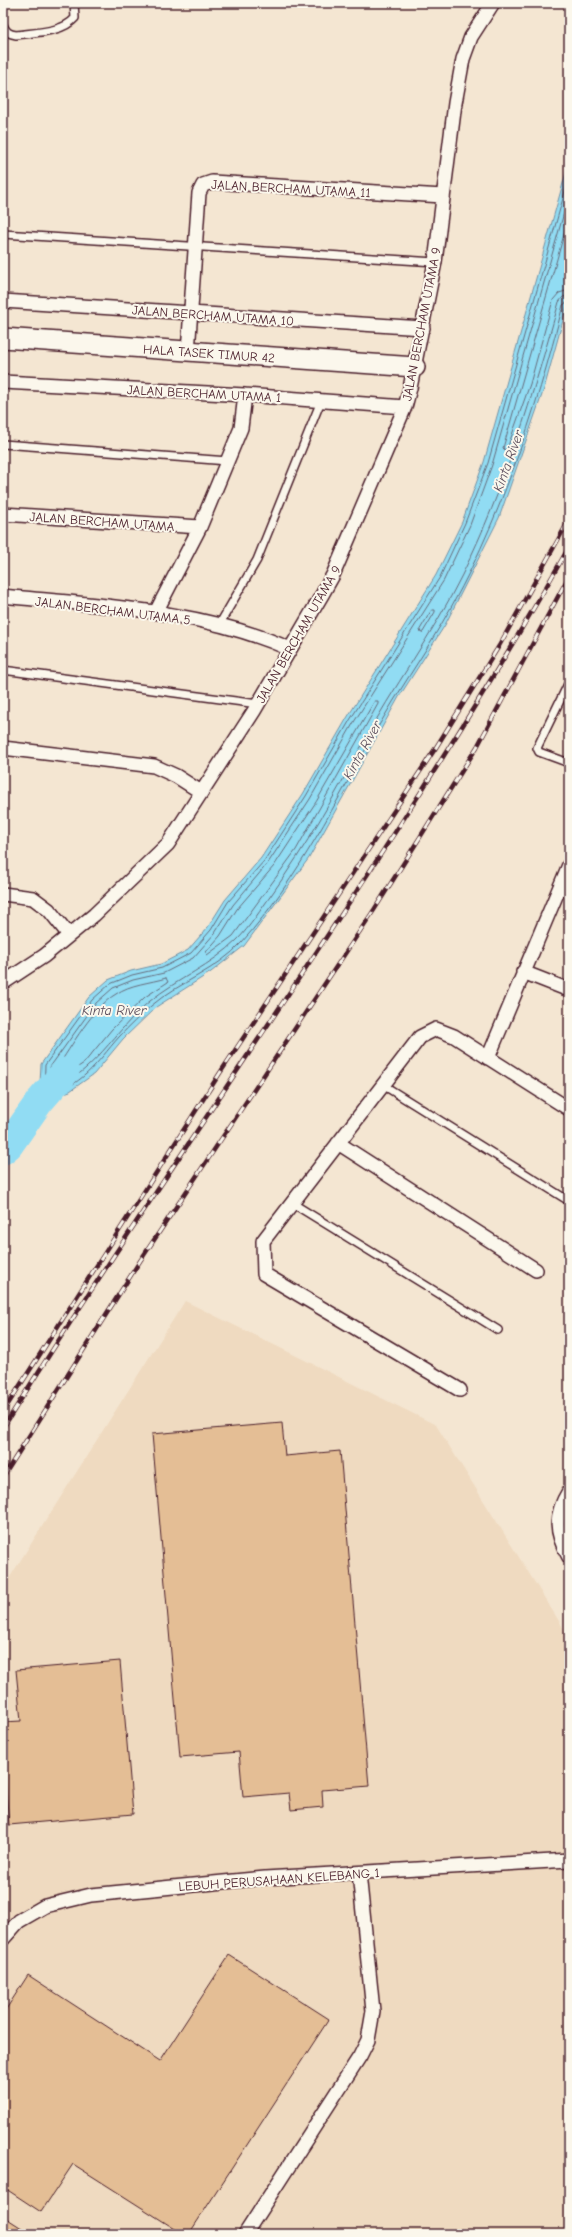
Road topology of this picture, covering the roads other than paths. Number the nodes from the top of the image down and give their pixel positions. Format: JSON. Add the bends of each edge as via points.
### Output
{"nodes":[{"id":1,"x":74,"y":3,"type":"edge"},
{"id":2,"x":493,"y":3,"type":"edge"},
{"id":3,"x":3,"y":25,"type":"edge"},
{"id":4,"x":443,"y":196,"type":"junction"},
{"id":5,"x":3,"y":234,"type":"edge"},
{"id":6,"x":196,"y":246,"type":"junction"},
{"id":7,"x":435,"y":262,"type":"junction"},
{"id":8,"x":3,"y":301,"type":"edge"},
{"id":9,"x":191,"y":314,"type":"junction"},
{"id":10,"x":423,"y":328,"type":"junction"},
{"id":11,"x":3,"y":338,"type":"edge"},
{"id":12,"x":188,"y":352,"type":"junction"},
{"id":13,"x":415,"y":367,"type":"junction"},
{"id":14,"x":3,"y":382,"type":"edge"},
{"id":15,"x":245,"y":395,"type":"junction"},
{"id":16,"x":321,"y":401,"type":"junction"},
{"id":17,"x":405,"y":407,"type":"junction"},
{"id":18,"x":3,"y":444,"type":"edge"},
{"id":19,"x":228,"y":461,"type":"junction"},
{"id":20,"x":3,"y":514,"type":"edge"},
{"id":21,"x":200,"y":527,"type":"junction"},
{"id":22,"x":3,"y":596,"type":"edge"},
{"id":23,"x":156,"y":612,"type":"junction"},
{"id":24,"x":219,"y":625,"type":"junction"},
{"id":25,"x":290,"y":649,"type":"junction"},
{"id":26,"x":3,"y":670,"type":"edge"},
{"id":27,"x":569,"y":682,"type":"edge"},
{"id":28,"x":258,"y":704,"type":"junction"},
{"id":29,"x":3,"y":748,"type":"edge"},
{"id":30,"x":569,"y":764,"type":"edge"},
{"id":31,"x":201,"y":792,"type":"junction"},
{"id":32,"x":569,"y":865,"type":"edge"},
{"id":33,"x":3,"y":894,"type":"edge"},
{"id":34,"x":70,"y":935,"type":"junction"},
{"id":35,"x":523,"y":972,"type":"junction"},
{"id":36,"x":3,"y":983,"type":"edge"},
{"id":37,"x":569,"y":990,"type":"edge"},
{"id":38,"x":488,"y":1058,"type":"junction"},
{"id":39,"x":383,"y":1086,"type":"junction"},
{"id":40,"x":569,"y":1109,"type":"edge"},
{"id":41,"x":338,"y":1143,"type":"junction"},
{"id":42,"x":569,"y":1201,"type":"edge"},
{"id":43,"x":292,"y":1203,"type":"junction"},
{"id":44,"x":536,"y":1270,"type":"dead end"},
{"id":45,"x":498,"y":1330,"type":"dead end"},
{"id":46,"x":460,"y":1390,"type":"dead end"},
{"id":47,"x":569,"y":1491,"type":"edge"},
{"id":48,"x":569,"y":1557,"type":"edge"},
{"id":49,"x":569,"y":1860,"type":"edge"},
{"id":50,"x":359,"y":1873,"type":"junction"},
{"id":51,"x":3,"y":1939,"type":"edge"},
{"id":52,"x":245,"y":2234,"type":"edge"}],
"edges":[{"from":1,"to":3,"type":"lane","via":[[75,18],[61,28],[16,35],[5,31]]},
{"from":2,"to":4,"type":"street","name":"JALAN BERCHAM UTAMA 9","via":[[470,38],[463,59]]},
{"from":4,"to":6,"type":"street","name":"JALAN BERCHAM UTAMA 11","via":[[207,182],[199,193]]},
{"from":4,"to":7,"type":"street","name":"JALAN BERCHAM UTAMA 9"},
{"from":5,"to":6,"type":"lane"},
{"from":6,"to":7,"type":"lane"},
{"from":6,"to":9,"type":"street"},
{"from":7,"to":10,"type":"street","name":"JALAN BERCHAM UTAMA 9"},
{"from":8,"to":9,"type":"street","name":"JALAN BERCHAM UTAMA 10"},
{"from":9,"to":10,"type":"street","name":"JALAN BERCHAM UTAMA 10"},
{"from":9,"to":12,"type":"street"},
{"from":10,"to":13,"type":"street","name":"JALAN BERCHAM UTAMA 9"},
{"from":11,"to":12,"type":"street","name":"HALA TASEK TIMUR 42"},
{"from":12,"to":13,"type":"street","name":"HALA TASEK TIMUR 42"},
{"from":13,"to":17,"type":"street","name":"JALAN BERCHAM UTAMA 9"},
{"from":14,"to":15,"type":"street","name":"JALAN BERCHAM UTAMA 1"},
{"from":15,"to":16,"type":"street","name":"JALAN BERCHAM UTAMA 1"},
{"from":15,"to":19,"type":"street","via":[[241,428]]},
{"from":16,"to":17,"type":"street","name":"JALAN BERCHAM UTAMA 1"},
{"from":16,"to":24,"type":"lane","via":[[257,560]]},
{"from":17,"to":25,"type":"street","name":"JALAN BERCHAM UTAMA 9","via":[[333,575]]},
{"from":18,"to":19,"type":"lane"},
{"from":19,"to":21,"type":"street"},
{"from":20,"to":21,"type":"street","name":"JALAN BERCHAM UTAMA"},
{"from":21,"to":23,"type":"street"},
{"from":22,"to":23,"type":"street","name":"JALAN BERCHAM UTAMA 5"},
{"from":23,"to":24,"type":"street","name":"JALAN BERCHAM UTAMA 5"},
{"from":24,"to":25,"type":"street","name":"JALAN BERCHAM UTAMA 5","via":[[252,632]]},
{"from":25,"to":28,"type":"street","name":"JALAN BERCHAM UTAMA 9"},
{"from":26,"to":28,"type":"lane"},
{"from":27,"to":30,"type":"lane","via":[[537,748],[539,752]]},
{"from":28,"to":31,"type":"street","name":"JALAN BERCHAM UTAMA 9"},
{"from":29,"to":31,"type":"street","via":[[154,766]]},
{"from":31,"to":34,"type":"street","name":"JALAN BERCHAM UTAMA 9","via":[[168,844]]},
{"from":32,"to":35,"type":"street"},
{"from":33,"to":34,"type":"street","via":[[34,898],[49,910]]},
{"from":34,"to":36,"type":"street","name":"JALAN BERCHAM UTAMA 9"},
{"from":35,"to":37,"type":"street"},
{"from":35,"to":38,"type":"street"},
{"from":38,"to":39,"type":"street","via":[[454,1036],[436,1029],[420,1037]]},
{"from":38,"to":40,"type":"street"},
{"from":39,"to":41,"type":"street"},
{"from":39,"to":42,"type":"lane"},
{"from":41,"to":43,"type":"street"},
{"from":41,"to":44,"type":"street"},
{"from":43,"to":45,"type":"lane"},
{"from":43,"to":46,"type":"street","via":[[263,1241],[264,1274]]},
{"from":47,"to":48,"type":"street","via":[[558,1519],[560,1543]]},
{"from":49,"to":50,"type":"street","name":"LEBUH PERUSAHAAN KELEBANG 1"},
{"from":50,"to":51,"type":"street","name":"LEBUH PERUSAHAAN KELEBANG 1","via":[[265,1878],[69,1899],[45,1906],[19,1921]]},
{"from":50,"to":52,"type":"street","via":[[373,2011],[368,2040]]}]}
